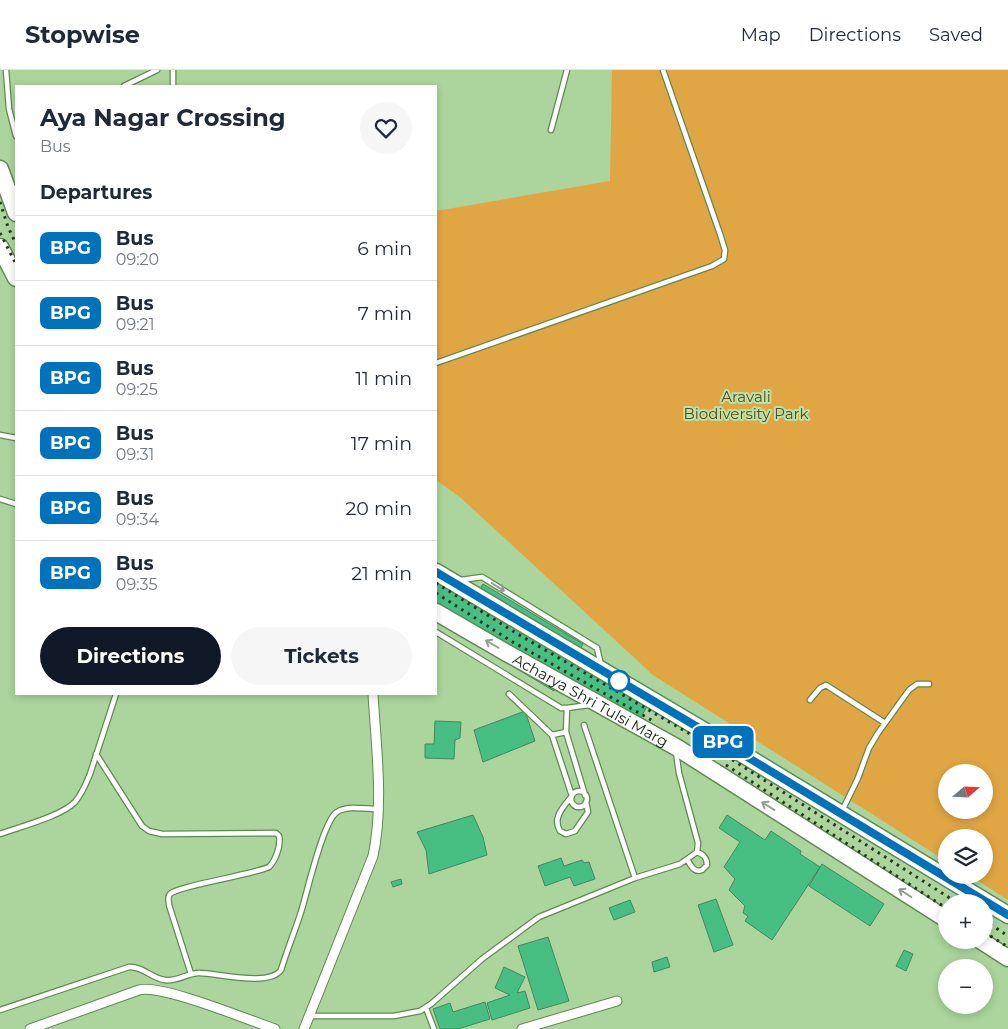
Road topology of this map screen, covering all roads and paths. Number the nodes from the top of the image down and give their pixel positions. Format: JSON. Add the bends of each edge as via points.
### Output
{"nodes":[{"id":1,"x":6,"y":70,"type":"edge"},
{"id":2,"x":157,"y":70,"type":"edge"},
{"id":3,"x":173,"y":70,"type":"edge"},
{"id":4,"x":567,"y":70,"type":"edge"},
{"id":5,"x":663,"y":70,"type":"edge"},
{"id":6,"x":126,"y":85,"type":"edge"},
{"id":7,"x":173,"y":85,"type":"edge"},
{"id":8,"x":551,"y":130,"type":"dead end"},
{"id":9,"x":15,"y":134,"type":"edge"},
{"id":10,"x":0,"y":169,"type":"edge"},
{"id":11,"x":15,"y":209,"type":"edge"},
{"id":12,"x":0,"y":247,"type":"edge"},
{"id":13,"x":15,"y":276,"type":"edge"},
{"id":14,"x":437,"y":363,"type":"edge"},
{"id":15,"x":0,"y":435,"type":"edge"},
{"id":16,"x":15,"y":438,"type":"edge"},
{"id":17,"x":0,"y":499,"type":"edge"},
{"id":18,"x":15,"y":504,"type":"edge"},
{"id":19,"x":437,"y":573,"type":"edge"},
{"id":20,"x":437,"y":613,"type":"edge"},
{"id":21,"x":437,"y":633,"type":"edge"},
{"id":22,"x":928,"y":684,"type":"dead end"},
{"id":23,"x":509,"y":694,"type":"dead end"},
{"id":24,"x":116,"y":695,"type":"edge"},
{"id":25,"x":373,"y":695,"type":"edge"},
{"id":26,"x":810,"y":700,"type":"dead end"},
{"id":27,"x":596,"y":704,"type":"junction"},
{"id":28,"x":567,"y":708,"type":"junction"},
{"id":29,"x":885,"y":723,"type":"junction"},
{"id":30,"x":584,"y":726,"type":"dead end"},
{"id":31,"x":566,"y":732,"type":"junction"},
{"id":32,"x":552,"y":734,"type":"junction"},
{"id":33,"x":676,"y":747,"type":"junction"},
{"id":34,"x":96,"y":754,"type":"junction"},
{"id":35,"x":585,"y":795,"type":"junction"},
{"id":36,"x":572,"y":796,"type":"junction"},
{"id":37,"x":586,"y":802,"type":"junction"},
{"id":38,"x":379,"y":809,"type":"junction"},
{"id":39,"x":841,"y":814,"type":"junction"},
{"id":40,"x":0,"y":834,"type":"edge"},
{"id":41,"x":697,"y":852,"type":"junction"},
{"id":42,"x":687,"y":859,"type":"junction"},
{"id":43,"x":635,"y":878,"type":"junction"},
{"id":44,"x":938,"y":914,"type":"edge"},
{"id":45,"x":1008,"y":915,"type":"edge"},
{"id":46,"x":993,"y":948,"type":"edge"},
{"id":47,"x":1008,"y":958,"type":"edge"},
{"id":48,"x":191,"y":974,"type":"junction"},
{"id":49,"x":617,"y":1001,"type":"dead end"},
{"id":50,"x":426,"y":1008,"type":"junction"},
{"id":51,"x":0,"y":1010,"type":"edge"},
{"id":52,"x":308,"y":1016,"type":"junction"},
{"id":53,"x":30,"y":1029,"type":"edge"},
{"id":54,"x":275,"y":1029,"type":"edge"},
{"id":55,"x":304,"y":1029,"type":"edge"},
{"id":56,"x":434,"y":1029,"type":"edge"},
{"id":57,"x":522,"y":1029,"type":"edge"}],
"edges":[{"from":1,"to":9,"type":"lane","via":[[8,104]]},
{"from":2,"to":6,"type":"lane"},
{"from":3,"to":7,"type":"lane"},
{"from":4,"to":8,"type":"lane"},
{"from":5,"to":14,"type":"lane","via":[[720,234],[724,259],[712,266]]},
{"from":10,"to":11,"type":"highway"},
{"from":12,"to":13,"type":"highway"},
{"from":15,"to":16,"type":"lane"},
{"from":17,"to":18,"type":"lane"},
{"from":19,"to":39,"type":"highway","name":"Acharya Shri Tulsi Marg","one_way":true},
{"from":27,"to":20,"type":"highway","name":"Acharya Shri Tulsi Marg","one_way":true},
{"from":21,"to":28,"type":"lane","via":[[561,708]]},
{"from":22,"to":29,"type":"lane","via":[[917,684],[909,690]]},
{"from":23,"to":32,"type":"lane"},
{"from":24,"to":34,"type":"lane"},
{"from":25,"to":38,"type":"street"},
{"from":26,"to":29,"type":"lane","via":[[826,685]]},
{"from":27,"to":28,"type":"lane"},
{"from":27,"to":33,"type":"highway","name":"Acharya Shri Tulsi Marg"},
{"from":28,"to":31,"type":"lane"},
{"from":29,"to":39,"type":"lane","via":[[869,748]]},
{"from":30,"to":43,"type":"lane"},
{"from":31,"to":32,"type":"lane"},
{"from":31,"to":35,"type":"lane"},
{"from":32,"to":36,"type":"lane"},
{"from":33,"to":41,"type":"lane","via":[[679,773],[696,829]]},
{"from":44,"to":33,"type":"highway","name":"Acharya Shri Tulsi Marg","one_way":true},
{"from":34,"to":40,"type":"lane","via":[[85,787],[75,802],[55,814]]},
{"from":34,"to":48,"type":"lane","via":[[130,809],[149,831],[162,834],[276,833],[279,836],[274,861],[269,867],[170,894],[169,905]]},
{"from":35,"to":36,"type":"lane","via":[[578,792]]},
{"from":35,"to":37,"type":"lane"},
{"from":36,"to":37,"type":"lane","via":[[572,803],[576,806],[583,806]]},
{"from":36,"to":37,"type":"lane","via":[[556,820],[560,831],[566,834],[575,831],[588,812]]},
{"from":38,"to":48,"type":"lane","via":[[344,809],[331,819],[279,973],[264,978]]},
{"from":38,"to":52,"type":"street","via":[[373,856]]},
{"from":39,"to":45,"type":"highway","name":"Acharya Shri Tulsi Marg"},
{"from":41,"to":42,"type":"lane"},
{"from":41,"to":42,"type":"lane","via":[[706,859],[705,868],[696,871]]},
{"from":42,"to":43,"type":"lane"},
{"from":43,"to":50,"type":"lane","via":[[530,922]]},
{"from":46,"to":47,"type":"highway"},
{"from":48,"to":51,"type":"lane","via":[[179,979],[160,980],[140,968],[129,967]]},
{"from":49,"to":57,"type":"street"},
{"from":50,"to":52,"type":"lane","via":[[394,1016]]},
{"from":50,"to":56,"type":"lane"},
{"from":52,"to":55,"type":"street"},
{"from":53,"to":54,"type":"street","via":[[148,989],[175,994]]}]}
